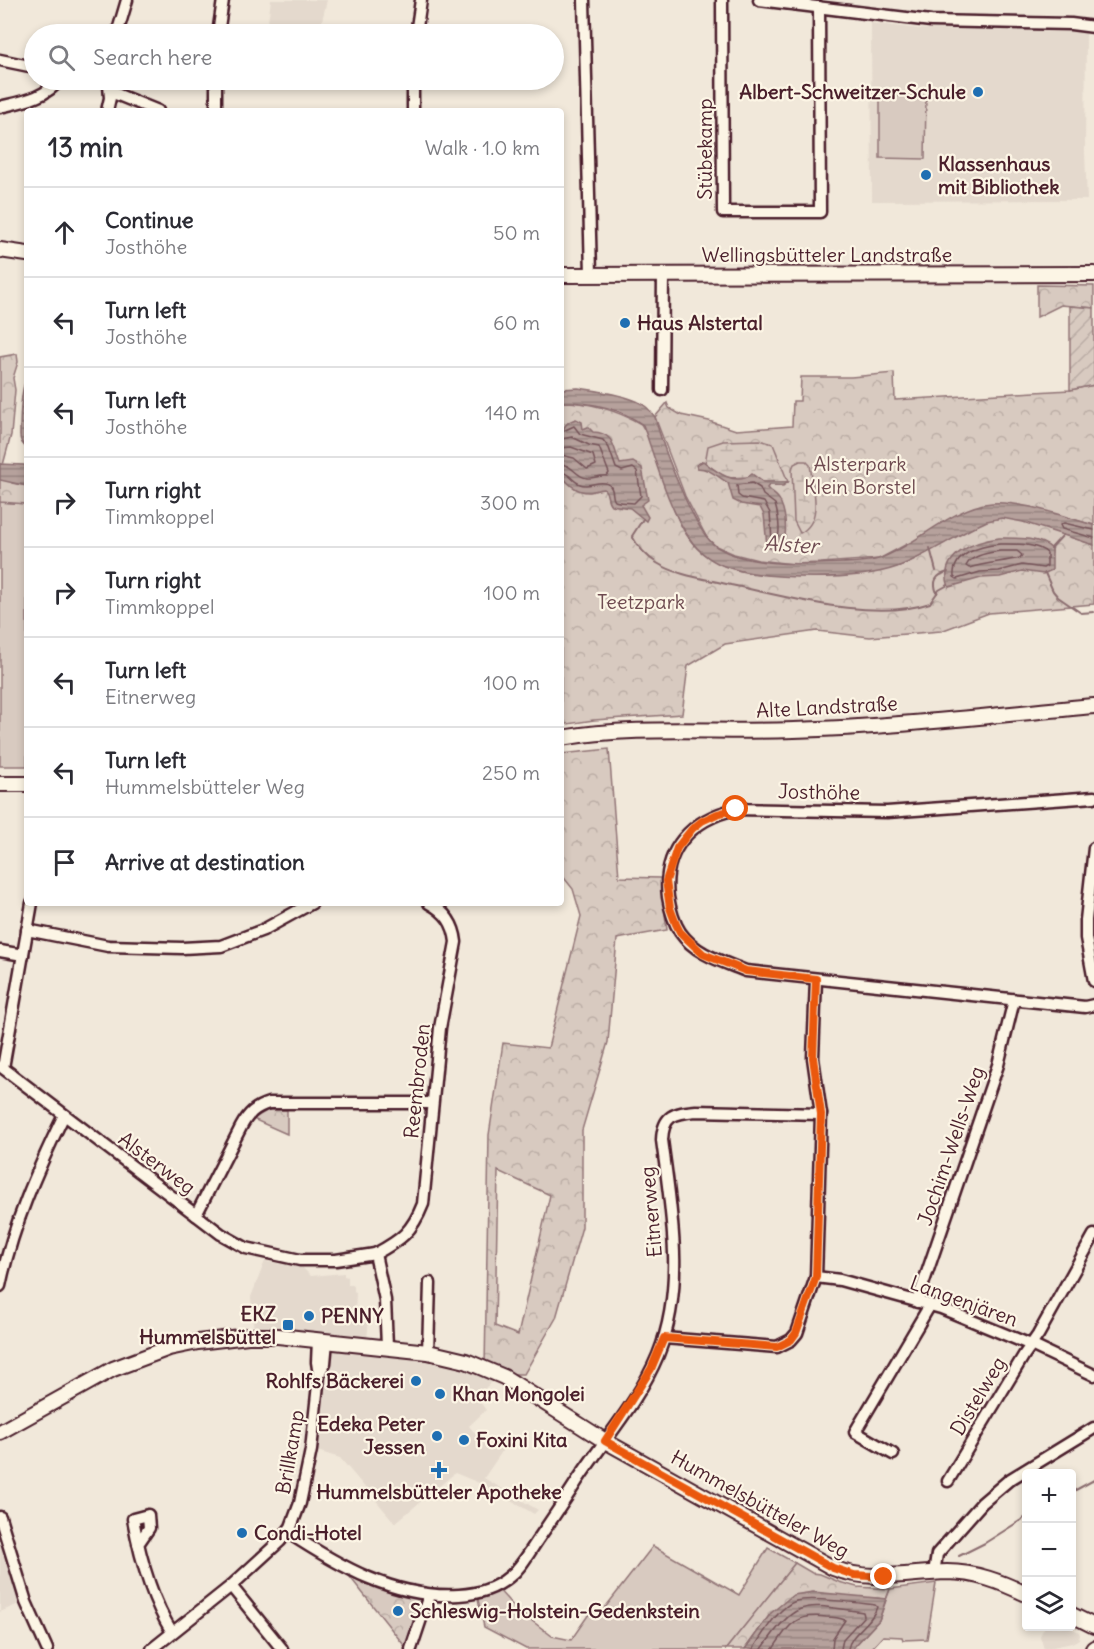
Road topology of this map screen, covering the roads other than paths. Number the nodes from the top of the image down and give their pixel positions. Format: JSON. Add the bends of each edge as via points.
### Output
{"nodes":[{"id":1,"x":127,"y":0,"type":"edge"},
{"id":2,"x":223,"y":0,"type":"edge"},
{"id":3,"x":421,"y":0,"type":"edge"},
{"id":4,"x":584,"y":0,"type":"edge"},
{"id":5,"x":722,"y":0,"type":"edge"},
{"id":6,"x":759,"y":0,"type":"edge"},
{"id":7,"x":819,"y":7,"type":"junction"},
{"id":8,"x":1094,"y":21,"type":"edge"},
{"id":9,"x":120,"y":24,"type":"edge"},
{"id":10,"x":219,"y":24,"type":"edge"},
{"id":11,"x":417,"y":24,"type":"edge"},
{"id":12,"x":1071,"y":24,"type":"junction"},
{"id":13,"x":1094,"y":27,"type":"edge"},
{"id":14,"x":0,"y":60,"type":"edge"},
{"id":15,"x":24,"y":65,"type":"edge"},
{"id":16,"x":47,"y":90,"type":"edge"},
{"id":17,"x":108,"y":90,"type":"edge"},
{"id":18,"x":113,"y":90,"type":"edge"},
{"id":19,"x":216,"y":90,"type":"edge"},
{"id":20,"x":413,"y":90,"type":"edge"},
{"id":21,"x":0,"y":107,"type":"edge"},
{"id":22,"x":108,"y":108,"type":"edge"},
{"id":23,"x":151,"y":108,"type":"edge"},
{"id":24,"x":216,"y":108,"type":"edge"},
{"id":25,"x":413,"y":108,"type":"edge"},
{"id":26,"x":0,"y":250,"type":"edge"},
{"id":27,"x":24,"y":254,"type":"edge"},
{"id":28,"x":591,"y":274,"type":"junction"},
{"id":29,"x":663,"y":274,"type":"junction"},
{"id":30,"x":1094,"y":274,"type":"edge"},
{"id":31,"x":564,"y":275,"type":"edge"},
{"id":32,"x":662,"y":390,"type":"dead end"},
{"id":33,"x":1094,"y":706,"type":"edge"},
{"id":34,"x":564,"y":738,"type":"edge"},
{"id":35,"x":0,"y":784,"type":"edge"},
{"id":36,"x":24,"y":784,"type":"edge"},
{"id":37,"x":1094,"y":797,"type":"edge"},
{"id":38,"x":1094,"y":848,"type":"edge"},
{"id":39,"x":31,"y":906,"type":"edge"},
{"id":40,"x":307,"y":906,"type":"edge"},
{"id":41,"x":434,"y":906,"type":"edge"},
{"id":42,"x":27,"y":930,"type":"junction"},
{"id":43,"x":0,"y":951,"type":"edge"},
{"id":44,"x":23,"y":955,"type":"junction"},
{"id":45,"x":816,"y":979,"type":"junction"},
{"id":46,"x":1094,"y":981,"type":"edge"},
{"id":47,"x":1014,"y":1000,"type":"junction"},
{"id":48,"x":1094,"y":1005,"type":"edge"},
{"id":49,"x":2,"y":1069,"type":"edge"},
{"id":50,"x":432,"y":1103,"type":"junction"},
{"id":51,"x":64,"y":1114,"type":"junction"},
{"id":52,"x":821,"y":1114,"type":"junction"},
{"id":53,"x":196,"y":1215,"type":"junction"},
{"id":54,"x":1094,"y":1236,"type":"edge"},
{"id":55,"x":375,"y":1254,"type":"junction"},
{"id":56,"x":816,"y":1277,"type":"junction"},
{"id":57,"x":430,"y":1283,"type":"dead end"},
{"id":58,"x":0,"y":1286,"type":"edge"},
{"id":59,"x":917,"y":1302,"type":"junction"},
{"id":60,"x":930,"y":1305,"type":"junction"},
{"id":61,"x":664,"y":1338,"type":"junction"},
{"id":62,"x":322,"y":1340,"type":"junction"},
{"id":63,"x":1031,"y":1345,"type":"junction"},
{"id":64,"x":387,"y":1347,"type":"junction"},
{"id":65,"x":428,"y":1352,"type":"junction"},
{"id":66,"x":1094,"y":1374,"type":"edge"},
{"id":67,"x":1094,"y":1428,"type":"edge"},
{"id":68,"x":0,"y":1432,"type":"edge"},
{"id":69,"x":605,"y":1441,"type":"junction"},
{"id":70,"x":893,"y":1454,"type":"dead end"},
{"id":71,"x":948,"y":1481,"type":"dead end"},
{"id":72,"x":0,"y":1517,"type":"edge"},
{"id":73,"x":288,"y":1532,"type":"junction"},
{"id":74,"x":138,"y":1544,"type":"dead end"},
{"id":75,"x":934,"y":1573,"type":"junction"},
{"id":76,"x":231,"y":1586,"type":"junction"},
{"id":77,"x":1022,"y":1592,"type":"edge"},
{"id":78,"x":429,"y":1595,"type":"junction"},
{"id":79,"x":1076,"y":1617,"type":"edge"},
{"id":80,"x":1094,"y":1626,"type":"edge"},
{"id":81,"x":172,"y":1632,"type":"junction"},
{"id":82,"x":47,"y":1649,"type":"edge"},
{"id":83,"x":152,"y":1649,"type":"edge"},
{"id":84,"x":282,"y":1649,"type":"edge"},
{"id":85,"x":411,"y":1649,"type":"edge"}],
"edges":[{"from":1,"to":9,"type":"street"},
{"from":2,"to":10,"type":"street"},
{"from":3,"to":11,"type":"street"},
{"from":4,"to":28,"type":"street"},
{"from":5,"to":7,"type":"street","name":"Stübekamp","via":[[723,212],[820,212]]},
{"from":6,"to":7,"type":"street"},
{"from":7,"to":12,"type":"street","via":[[932,21]]},
{"from":8,"to":12,"type":"street"},
{"from":12,"to":13,"type":"street"},
{"from":14,"to":15,"type":"street"},
{"from":16,"to":21,"type":"street","via":[[36,98]]},
{"from":17,"to":22,"type":"street"},
{"from":18,"to":23,"type":"street"},
{"from":19,"to":24,"type":"street"},
{"from":20,"to":25,"type":"street"},
{"from":26,"to":27,"type":"street"},
{"from":28,"to":29,"type":"street","name":"Wellingsbütteler Landstraße"},
{"from":28,"to":31,"type":"street","name":"Wellingsbütteler Landstraße"},
{"from":29,"to":30,"type":"street","name":"Wellingsbütteler Landstraße"},
{"from":29,"to":32,"type":"street"},
{"from":33,"to":34,"type":"street","name":"Alte Landstraße","via":[[791,731],[639,731]]},
{"from":35,"to":36,"type":"street"},
{"from":37,"to":45,"type":"street","name":"Josthöhe","via":[[887,812],[736,809],[717,814],[692,829],[677,848],[666,881],[670,908],[680,932],[703,954],[746,971]]},
{"from":38,"to":46,"type":"street","via":[[1086,920]]},
{"from":39,"to":42,"type":"street","name":"Alsterweg"},
{"from":40,"to":42,"type":"street","via":[[263,930],[221,946],[108,946]]},
{"from":41,"to":50,"type":"street","name":"Reembroden","via":[[455,929],[456,942],[440,1028]]},
{"from":42,"to":44,"type":"street","name":"Alsterweg"},
{"from":43,"to":44,"type":"street"},
{"from":44,"to":49,"type":"street","name":"Alsterweg"},
{"from":45,"to":47,"type":"street","name":"Josthöhe"},
{"from":45,"to":52,"type":"street","via":[[813,1058]]},
{"from":47,"to":48,"type":"street","name":"Josthöhe"},
{"from":47,"to":59,"type":"street","name":"Jochim-Wells-Weg","via":[[998,1065]]},
{"from":49,"to":51,"type":"street","name":"Alsterweg"},
{"from":50,"to":53,"type":"street","via":[[258,1106],[241,1127]]},
{"from":50,"to":55,"type":"street","name":"Reembroden","via":[[423,1204],[415,1224],[398,1241]]},
{"from":51,"to":53,"type":"street","name":"Alsterweg"},
{"from":51,"to":58,"type":"street","via":[[31,1186],[8,1249]]},
{"from":52,"to":56,"type":"street"},
{"from":52,"to":61,"type":"street","name":"Eitnerweg","via":[[696,1111],[681,1112],[665,1121],[662,1140],[674,1247],[673,1284]]},
{"from":53,"to":55,"type":"street","name":"Alsterweg","via":[[246,1248],[300,1260]]},
{"from":54,"to":63,"type":"street","name":"Distelweg"},
{"from":55,"to":64,"type":"street","via":[[385,1300]]},
{"from":56,"to":59,"type":"street","name":"Langenjären"},
{"from":56,"to":61,"type":"street","via":[[796,1333],[777,1347]]},
{"from":57,"to":65,"type":"street"},
{"from":59,"to":60,"type":"street","name":"Langenjären"},
{"from":60,"to":63,"type":"street","name":"Langenjären"},
{"from":60,"to":70,"type":"street","via":[[855,1432]]},
{"from":61,"to":69,"type":"street","name":"Eitnerweg","via":[[651,1369]]},
{"from":62,"to":64,"type":"street","name":"Hummelsbütteler Weg"},
{"from":62,"to":68,"type":"street","name":"Hummelsbütteler Weg","via":[[248,1336],[169,1348],[113,1369]]},
{"from":62,"to":73,"type":"street","name":"Brillkamp","via":[[325,1363],[319,1376],[306,1481]]},
{"from":63,"to":66,"type":"street","name":"Langenjären"},
{"from":63,"to":71,"type":"street","name":"Distelweg"},
{"from":64,"to":65,"type":"street","name":"Hummelsbütteler Weg"},
{"from":65,"to":69,"type":"street","name":"Hummelsbütteler Weg","via":[[497,1374]]},
{"from":67,"to":75,"type":"street","via":[[1009,1480],[982,1503],[937,1554]]},
{"from":69,"to":75,"type":"street","name":"Hummelsbütteler Weg","via":[[843,1572],[884,1577]]},
{"from":69,"to":78,"type":"street","name":"Eitnerweg","via":[[511,1576],[470,1594]]},
{"from":72,"to":82,"type":"street","via":[[26,1602]]},
{"from":73,"to":76,"type":"street","name":"Brillkamp"},
{"from":73,"to":78,"type":"street","name":"Eitnerweg","via":[[379,1583]]},
{"from":74,"to":81,"type":"street","via":[[164,1620]]},
{"from":75,"to":77,"type":"street","name":"Hummelsbütteler Weg","via":[[976,1575]]},
{"from":76,"to":81,"type":"street","name":"Brillkamp"},
{"from":76,"to":84,"type":"street"},
{"from":78,"to":85,"type":"street"},
{"from":79,"to":80,"type":"street"},
{"from":81,"to":83,"type":"street","name":"Brillkamp"}]}
